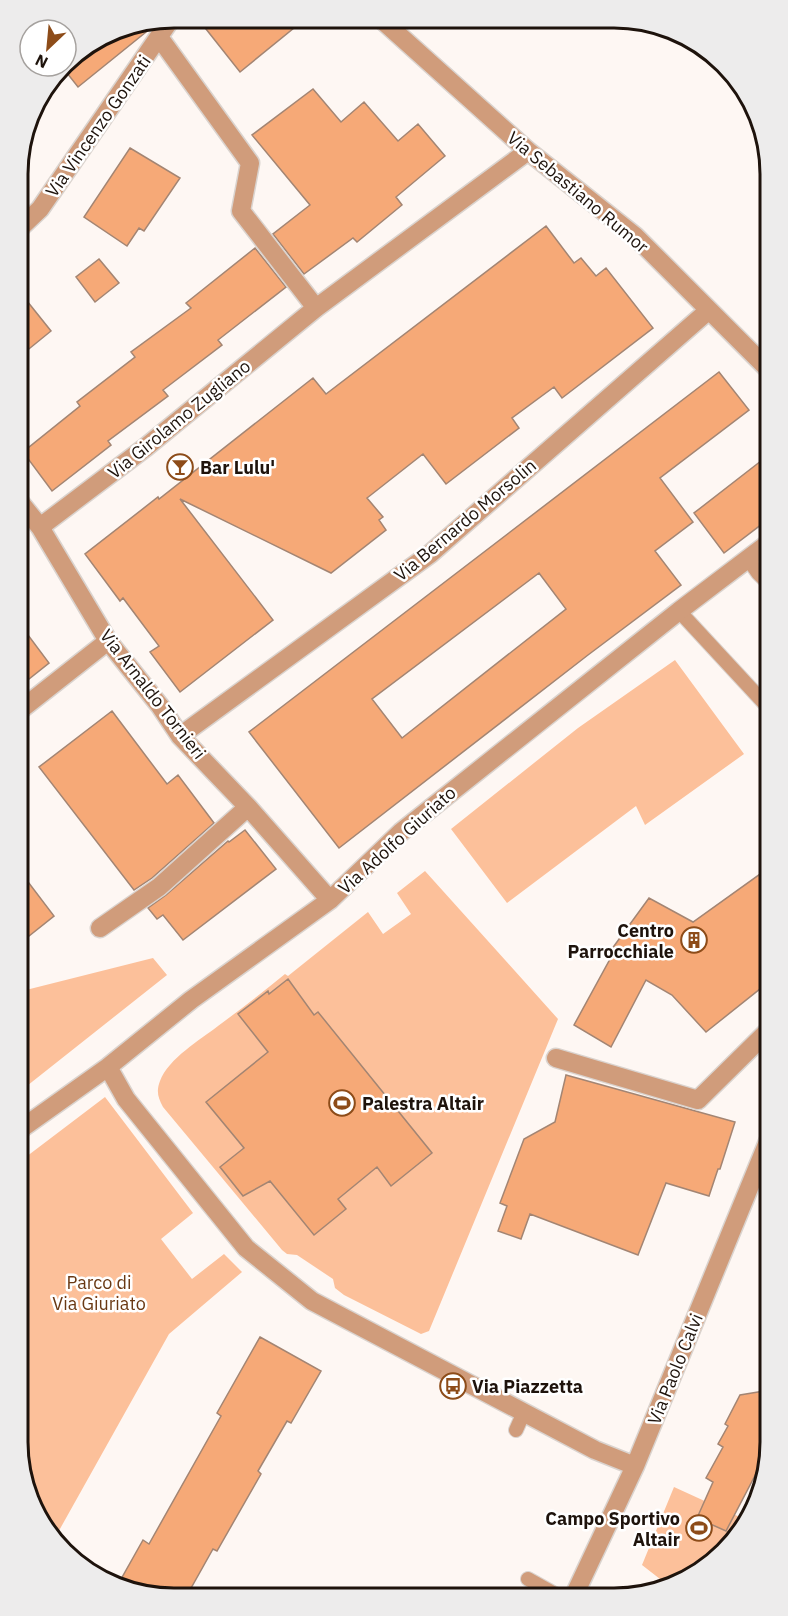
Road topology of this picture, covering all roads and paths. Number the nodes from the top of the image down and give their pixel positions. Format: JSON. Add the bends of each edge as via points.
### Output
{"nodes":[{"id":1,"x":391,"y":28,"type":"edge"},
{"id":2,"x":164,"y":29,"type":"edge"},
{"id":3,"x":159,"y":37,"type":"junction"},
{"id":4,"x":528,"y":152,"type":"junction"},
{"id":5,"x":29,"y":220,"type":"edge"},
{"id":6,"x":316,"y":308,"type":"junction"},
{"id":7,"x":709,"y":310,"type":"junction"},
{"id":8,"x":760,"y":361,"type":"edge"},
{"id":9,"x":29,"y":513,"type":"edge"},
{"id":10,"x":40,"y":527,"type":"junction"},
{"id":11,"x":760,"y":550,"type":"edge"},
{"id":12,"x":748,"y":560,"type":"junction"},
{"id":13,"x":760,"y":575,"type":"edge"},
{"id":14,"x":679,"y":611,"type":"junction"},
{"id":15,"x":108,"y":641,"type":"junction"},
{"id":16,"x":760,"y":698,"type":"edge"},
{"id":17,"x":29,"y":703,"type":"edge"},
{"id":18,"x":180,"y":736,"type":"junction"},
{"id":19,"x":248,"y":807,"type":"junction"},
{"id":20,"x":330,"y":900,"type":"junction"},
{"id":21,"x":100,"y":928,"type":"dead end"},
{"id":22,"x":759,"y":1040,"type":"edge"},
{"id":23,"x":556,"y":1058,"type":"dead end"},
{"id":24,"x":108,"y":1067,"type":"junction"},
{"id":25,"x":28,"y":1124,"type":"edge"},
{"id":26,"x":759,"y":1163,"type":"edge"},
{"id":27,"x":524,"y":1412,"type":"junction"},
{"id":28,"x":516,"y":1431,"type":"dead end"},
{"id":29,"x":635,"y":1466,"type":"junction"},
{"id":30,"x":528,"y":1579,"type":"dead end"},
{"id":31,"x":544,"y":1588,"type":"edge"},
{"id":32,"x":578,"y":1588,"type":"edge"}],
"edges":[{"from":1,"to":4,"type":"street","name":"Via Sebastiano Rumor"},
{"from":2,"to":3,"type":"street","name":"Via Vincenzo Gonzati"},
{"from":3,"to":5,"type":"street","name":"Via Vincenzo Gonzati"},
{"from":3,"to":6,"type":"street","via":[[250,163],[241,211]]},
{"from":4,"to":6,"type":"street","name":"Via Girolamo Zugliano"},
{"from":4,"to":7,"type":"street","name":"Via Sebastiano Rumor","via":[[635,236]]},
{"from":6,"to":10,"type":"street","name":"Via Girolamo Zugliano","via":[[146,447]]},
{"from":7,"to":8,"type":"street","name":"Via Sebastiano Rumor"},
{"from":7,"to":18,"type":"street","name":"Via Bernardo Morsolin","via":[[430,554]]},
{"from":9,"to":10,"type":"street","name":"Via Arnaldo Tornieri"},
{"from":10,"to":15,"type":"street","name":"Via Arnaldo Tornieri"},
{"from":11,"to":12,"type":"street","name":"Via Adolfo Giuriato"},
{"from":12,"to":13,"type":"lane"},
{"from":12,"to":14,"type":"street","name":"Via Adolfo Giuriato"},
{"from":14,"to":16,"type":"lane"},
{"from":14,"to":20,"type":"street","name":"Via Adolfo Giuriato","via":[[401,832]]},
{"from":15,"to":17,"type":"street"},
{"from":15,"to":18,"type":"street","name":"Via Arnaldo Tornieri"},
{"from":18,"to":19,"type":"street","name":"Via Arnaldo Tornieri"},
{"from":19,"to":20,"type":"street","name":"Via Arnaldo Tornieri"},
{"from":19,"to":21,"type":"street","via":[[159,887]]},
{"from":20,"to":24,"type":"street","name":"Via Adolfo Giuriato","via":[[191,1000]]},
{"from":22,"to":23,"type":"street","via":[[698,1100]]},
{"from":24,"to":25,"type":"street","name":"Via Adolfo Giuriato"},
{"from":24,"to":27,"type":"street","via":[[126,1099],[246,1248],[312,1302]]},
{"from":26,"to":29,"type":"street","name":"Via Paolo Calvi"},
{"from":27,"to":28,"type":"lane"},
{"from":27,"to":29,"type":"street","via":[[594,1450]]},
{"from":29,"to":32,"type":"street","name":"Via Paolo Calvi"},
{"from":30,"to":31,"type":"lane"}]}
